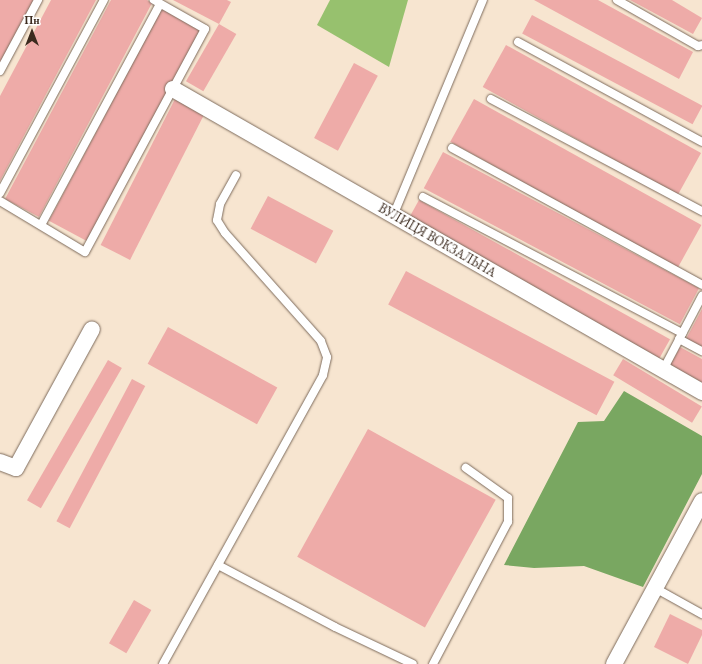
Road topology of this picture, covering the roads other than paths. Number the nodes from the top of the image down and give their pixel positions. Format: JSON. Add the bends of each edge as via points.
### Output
{"nodes":[{"id":1,"x":38,"y":0,"type":"edge"},
{"id":2,"x":104,"y":0,"type":"edge"},
{"id":3,"x":483,"y":0,"type":"edge"},
{"id":4,"x":617,"y":0,"type":"edge"},
{"id":5,"x":157,"y":2,"type":"edge"},
{"id":6,"x":518,"y":42,"type":"dead end"},
{"id":7,"x":702,"y":44,"type":"edge"},
{"id":8,"x":0,"y":71,"type":"edge"},
{"id":9,"x":173,"y":89,"type":"junction"},
{"id":10,"x":491,"y":99,"type":"dead end"},
{"id":11,"x":702,"y":142,"type":"edge"},
{"id":12,"x":452,"y":148,"type":"dead end"},
{"id":13,"x":236,"y":175,"type":"dead end"},
{"id":14,"x":0,"y":193,"type":"edge"},
{"id":15,"x":424,"y":197,"type":"dead end"},
{"id":16,"x":0,"y":200,"type":"edge"},
{"id":17,"x":702,"y":211,"type":"edge"},
{"id":18,"x":393,"y":216,"type":"junction"},
{"id":19,"x":41,"y":225,"type":"junction"},
{"id":20,"x":702,"y":285,"type":"edge"},
{"id":21,"x":701,"y":300,"type":"edge"},
{"id":22,"x":92,"y":329,"type":"dead end"},
{"id":23,"x":680,"y":336,"type":"junction"},
{"id":24,"x":702,"y":351,"type":"edge"},
{"id":25,"x":663,"y":370,"type":"junction"},
{"id":26,"x":702,"y":392,"type":"edge"},
{"id":27,"x":0,"y":462,"type":"edge"},
{"id":28,"x":466,"y":468,"type":"dead end"},
{"id":29,"x":702,"y":501,"type":"edge"},
{"id":30,"x":218,"y":565,"type":"junction"},
{"id":31,"x":655,"y":588,"type":"junction"},
{"id":32,"x":702,"y":614,"type":"edge"},
{"id":33,"x":163,"y":664,"type":"edge"},
{"id":34,"x":413,"y":664,"type":"edge"},
{"id":35,"x":433,"y":664,"type":"edge"},
{"id":36,"x":614,"y":664,"type":"edge"}],
"edges":[{"from":1,"to":8,"type":"lane"},
{"from":2,"to":14,"type":"lane"},
{"from":3,"to":18,"type":"lane"},
{"from":4,"to":7,"type":"lane","via":[[698,46]]},
{"from":5,"to":9,"type":"lane","via":[[205,29]]},
{"from":5,"to":19,"type":"lane"},
{"from":6,"to":11,"type":"lane"},
{"from":9,"to":18,"type":"street","name":"ВУЛИЦЯ ВОКЗАЛЬНА"},
{"from":9,"to":19,"type":"lane","via":[[86,252]]},
{"from":10,"to":17,"type":"lane"},
{"from":12,"to":20,"type":"lane"},
{"from":13,"to":30,"type":"lane","via":[[220,204],[217,220],[225,234],[321,340],[327,357],[323,375]]},
{"from":15,"to":23,"type":"lane"},
{"from":16,"to":19,"type":"lane"},
{"from":18,"to":25,"type":"street","name":"ВУЛИЦЯ ВОКЗАЛЬНА"},
{"from":21,"to":23,"type":"lane"},
{"from":22,"to":27,"type":"street","via":[[16,468]]},
{"from":23,"to":24,"type":"lane"},
{"from":23,"to":25,"type":"lane"},
{"from":25,"to":26,"type":"street","name":"ВУЛИЦЯ ВОКЗАЛЬНА"},
{"from":28,"to":35,"type":"lane","via":[[508,498],[508,522]]},
{"from":29,"to":31,"type":"street"},
{"from":30,"to":33,"type":"lane"},
{"from":30,"to":34,"type":"lane","via":[[335,627]]},
{"from":31,"to":32,"type":"lane"},
{"from":31,"to":36,"type":"street"}]}
